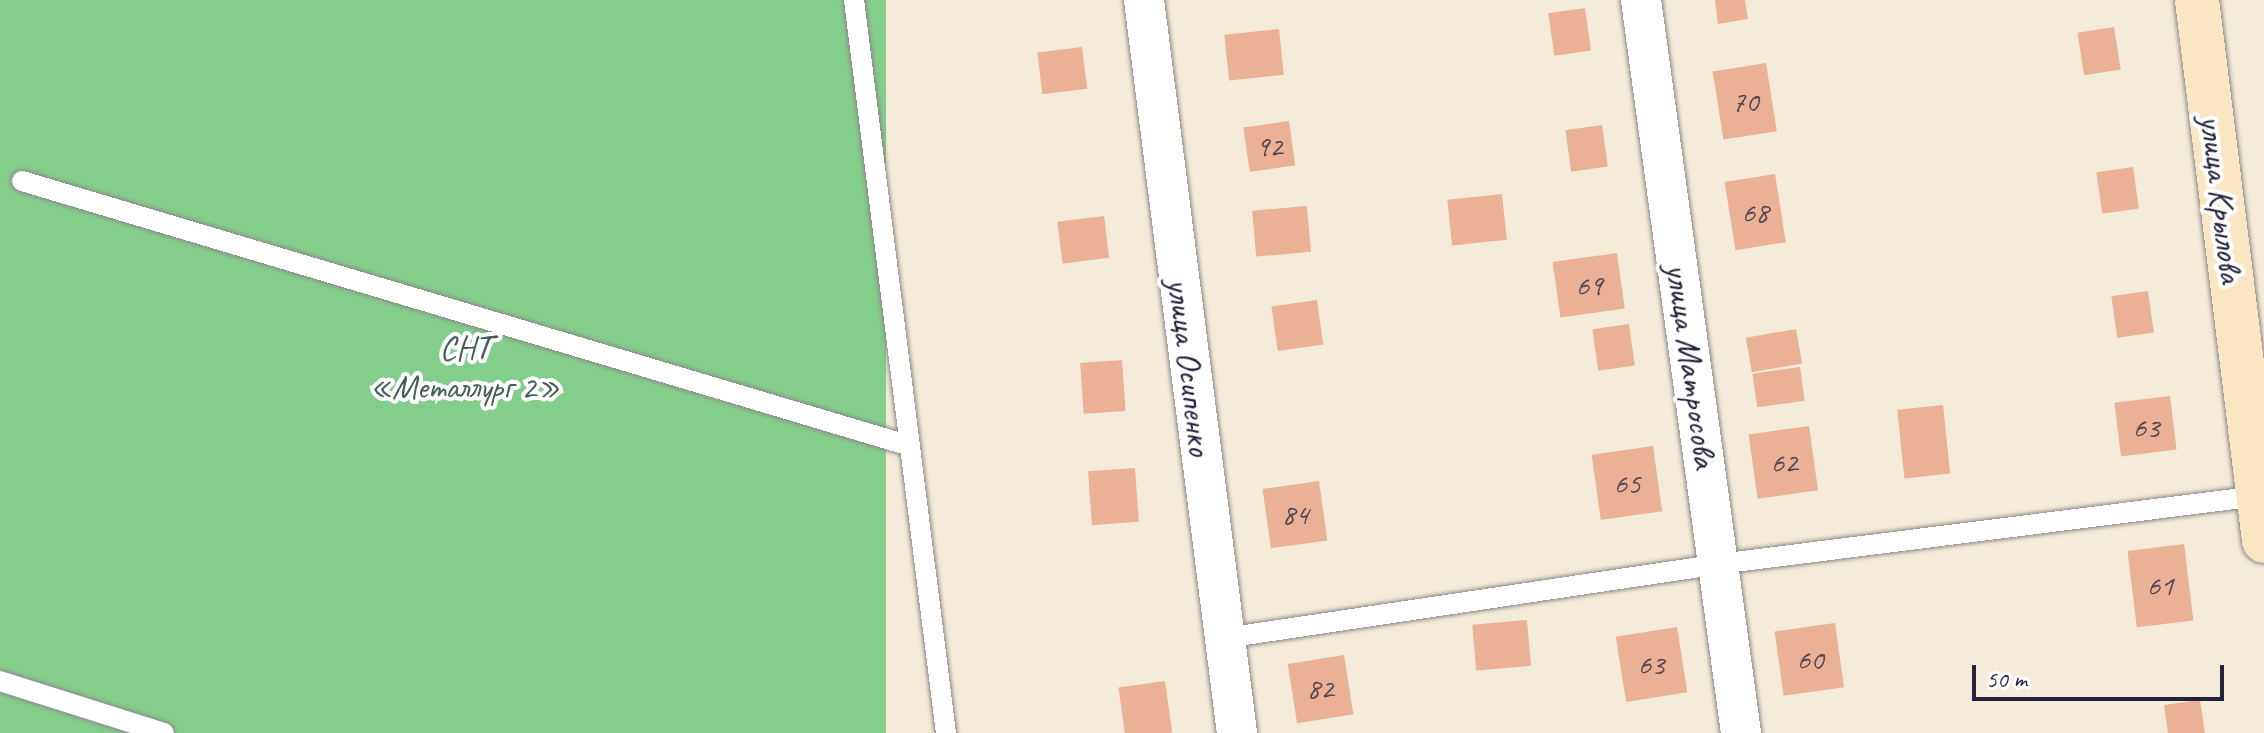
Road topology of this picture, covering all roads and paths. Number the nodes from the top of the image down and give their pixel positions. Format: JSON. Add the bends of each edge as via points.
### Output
{"nodes":[{"id":1,"x":854,"y":0,"type":"edge"},
{"id":2,"x":1144,"y":0,"type":"edge"},
{"id":3,"x":1641,"y":0,"type":"edge"},
{"id":4,"x":2197,"y":0,"type":"edge"},
{"id":5,"x":22,"y":181,"type":"dead end"},
{"id":6,"x":907,"y":445,"type":"junction"},
{"id":7,"x":2259,"y":470,"type":"edge"},
{"id":8,"x":2264,"y":541,"type":"edge"},
{"id":9,"x":1719,"y":564,"type":"junction"},
{"id":10,"x":1225,"y":638,"type":"junction"},
{"id":11,"x":0,"y":681,"type":"edge"},
{"id":12,"x":164,"y":733,"type":"edge"},
{"id":13,"x":946,"y":733,"type":"edge"},
{"id":14,"x":1237,"y":733,"type":"edge"},
{"id":15,"x":1741,"y":733,"type":"edge"}],
"edges":[{"from":1,"to":6,"type":"lane"},
{"from":2,"to":10,"type":"street","name":"улица Осипенко"},
{"from":3,"to":9,"type":"street","name":"улица Матросова"},
{"from":4,"to":7,"type":"main road","name":"улица Крылова"},
{"from":5,"to":6,"type":"lane"},
{"from":6,"to":13,"type":"lane"},
{"from":7,"to":8,"type":"main road","name":"улица Крылова"},
{"from":7,"to":9,"type":"lane"},
{"from":9,"to":10,"type":"lane"},
{"from":9,"to":15,"type":"street","name":"улица Матросова"},
{"from":10,"to":14,"type":"street","name":"улица Осипенко"},
{"from":11,"to":12,"type":"lane"}]}
